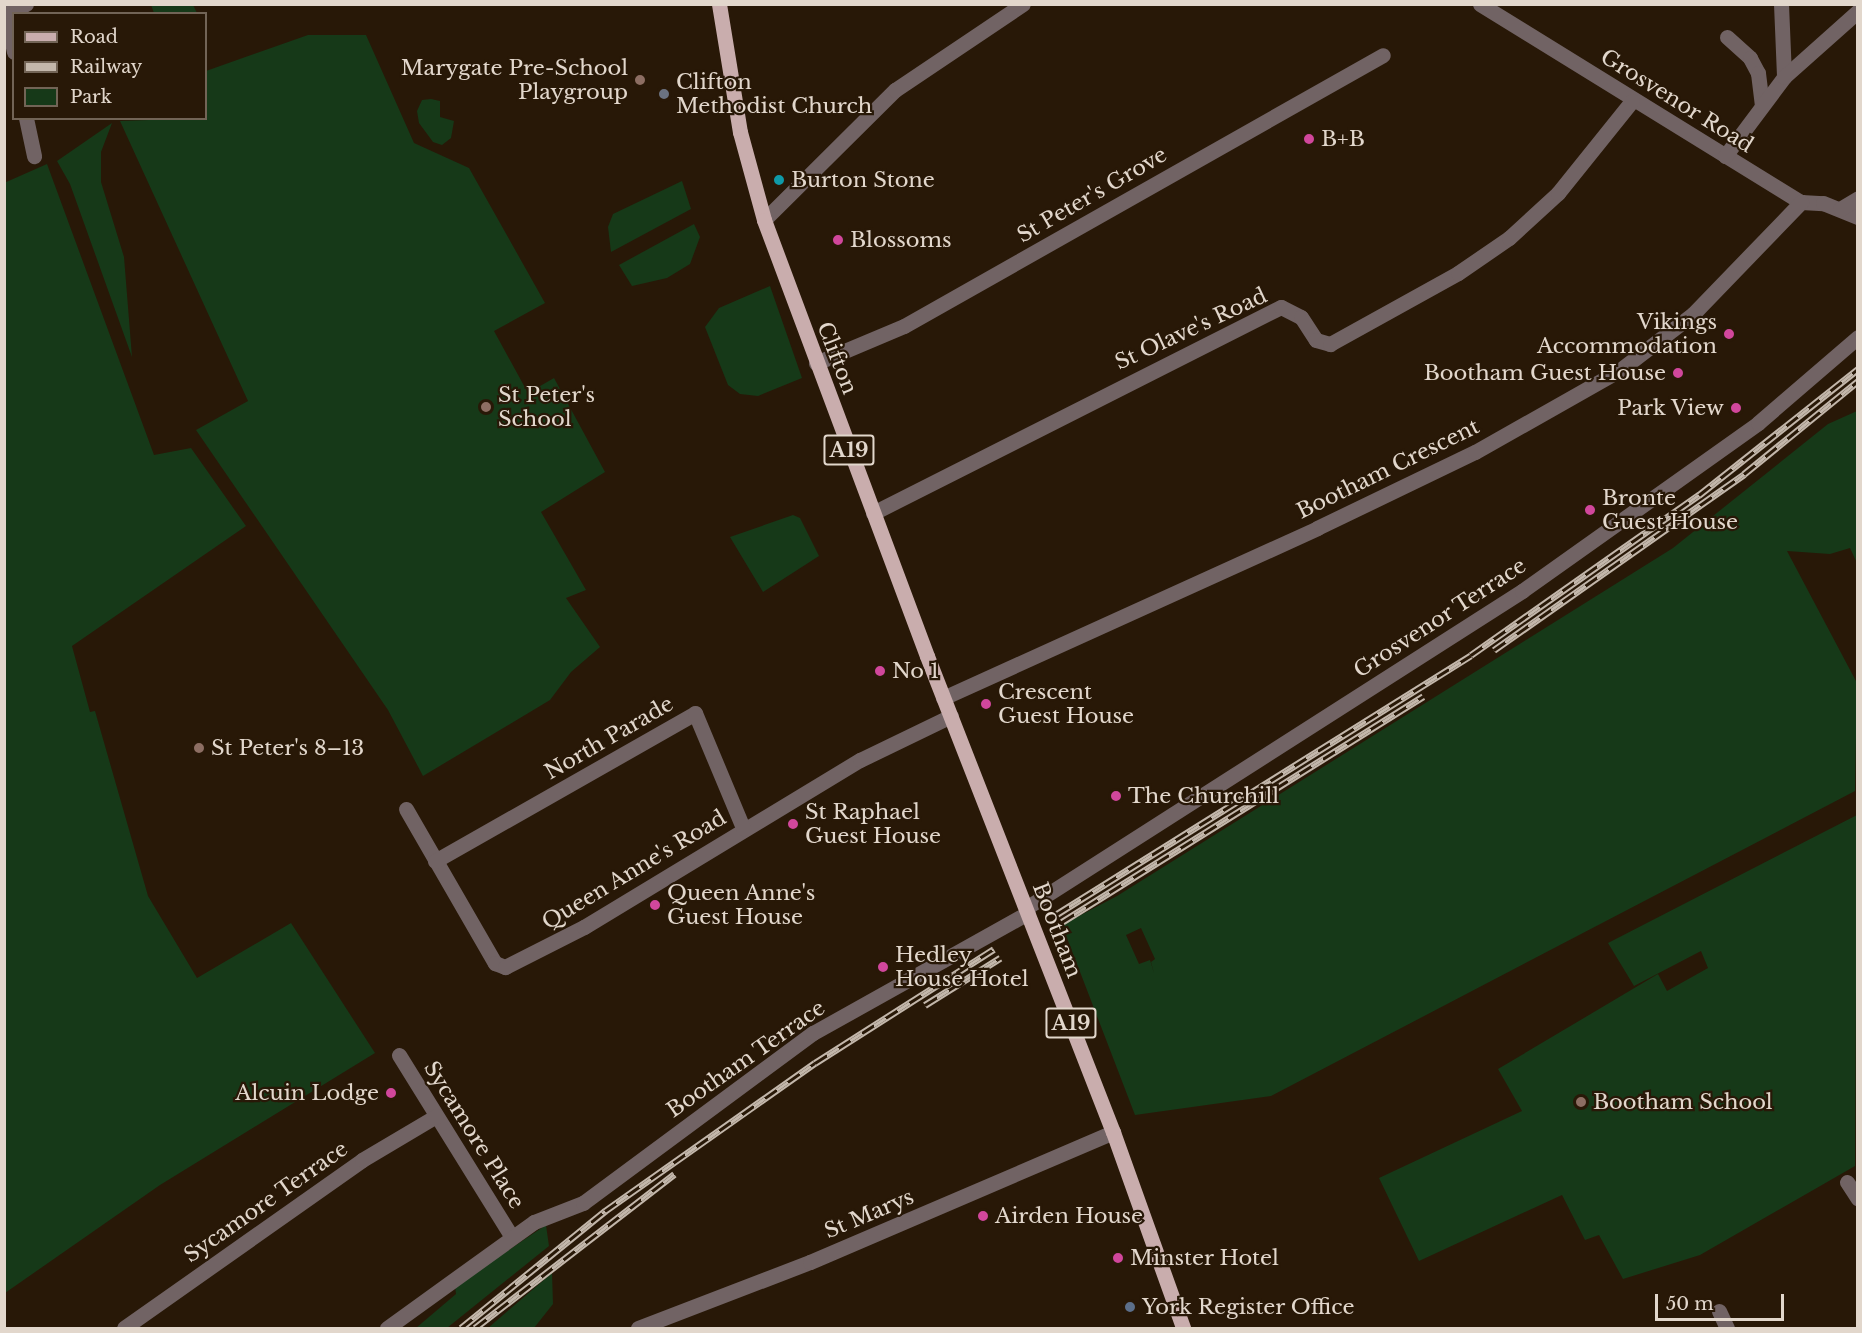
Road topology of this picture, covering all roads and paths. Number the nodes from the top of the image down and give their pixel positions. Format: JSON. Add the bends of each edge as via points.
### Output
{"nodes":[{"id":1,"x":26,"y":4,"type":"edge"},
{"id":2,"x":719,"y":4,"type":"edge"},
{"id":3,"x":1023,"y":4,"type":"edge"},
{"id":4,"x":1480,"y":4,"type":"edge"},
{"id":5,"x":1781,"y":4,"type":"edge"},
{"id":6,"x":5,"y":9,"type":"edge"},
{"id":7,"x":1857,"y":11,"type":"edge"},
{"id":8,"x":1727,"y":37,"type":"dead end"},
{"id":9,"x":12,"y":42,"type":"edge"},
{"id":10,"x":1383,"y":55,"type":"dead end"},
{"id":11,"x":1784,"y":78,"type":"junction"},
{"id":12,"x":1632,"y":101,"type":"junction"},
{"id":13,"x":1762,"y":105,"type":"junction"},
{"id":14,"x":27,"y":120,"type":"edge"},
{"id":15,"x":34,"y":156,"type":"dead end"},
{"id":16,"x":1725,"y":156,"type":"junction"},
{"id":17,"x":1857,"y":198,"type":"edge"},
{"id":18,"x":1801,"y":202,"type":"junction"},
{"id":19,"x":1840,"y":209,"type":"junction"},
{"id":20,"x":1857,"y":217,"type":"edge"},
{"id":21,"x":764,"y":220,"type":"junction"},
{"id":22,"x":1857,"y":337,"type":"edge"},
{"id":23,"x":816,"y":363,"type":"junction"},
{"id":24,"x":873,"y":513,"type":"junction"},
{"id":25,"x":943,"y":698,"type":"junction"},
{"id":26,"x":951,"y":716,"type":"junction"},
{"id":27,"x":406,"y":809,"type":"dead end"},
{"id":28,"x":743,"y":828,"type":"junction"},
{"id":29,"x":435,"y":861,"type":"junction"},
{"id":30,"x":1027,"y":911,"type":"junction"},
{"id":31,"x":399,"y":1055,"type":"dead end"},
{"id":32,"x":436,"y":1116,"type":"junction"},
{"id":33,"x":1113,"y":1132,"type":"junction"},
{"id":34,"x":1847,"y":1182,"type":"dead end"},
{"id":35,"x":1857,"y":1199,"type":"edge"},
{"id":36,"x":512,"y":1237,"type":"junction"},
{"id":37,"x":1719,"y":1311,"type":"dead end"},
{"id":38,"x":124,"y":1329,"type":"edge"},
{"id":39,"x":387,"y":1329,"type":"edge"},
{"id":40,"x":638,"y":1329,"type":"edge"},
{"id":41,"x":1183,"y":1329,"type":"edge"},
{"id":42,"x":1727,"y":1329,"type":"edge"}],
"edges":[{"from":1,"to":6,"type":"street"},
{"from":2,"to":21,"type":"main road","name":"Clifton","number":"A19","via":[[740,132]]},
{"from":3,"to":21,"type":"street","via":[[895,90]]},
{"from":4,"to":12,"type":"street","name":"Grosvenor Road"},
{"from":5,"to":11,"type":"street"},
{"from":6,"to":9,"type":"street"},
{"from":7,"to":11,"type":"street"},
{"from":8,"to":13,"type":"street","via":[[1750,58],[1758,73]]},
{"from":10,"to":23,"type":"street","name":"St Peter's Grove","via":[[904,326]]},
{"from":11,"to":13,"type":"street"},
{"from":12,"to":16,"type":"street","name":"Grosvenor Road"},
{"from":12,"to":24,"type":"street","name":"St Olave's Road","via":[[1558,193],[1509,238],[1458,273],[1330,344],[1316,340],[1301,317],[1281,308]]},
{"from":13,"to":16,"type":"street"},
{"from":14,"to":15,"type":"street"},
{"from":16,"to":18,"type":"street","name":"Grosvenor Road"},
{"from":17,"to":19,"type":"street"},
{"from":18,"to":19,"type":"street","name":"Grosvenor Road"},
{"from":18,"to":25,"type":"street","name":"Bootham Crescent","via":[[1693,314],[1620,370],[1412,483]]},
{"from":19,"to":20,"type":"street","name":"Grosvenor Road"},
{"from":21,"to":23,"type":"main road","name":"Clifton","number":"A19"},
{"from":22,"to":30,"type":"street","name":"Grosvenor Terrace","via":[[1758,423],[1522,591]]},
{"from":23,"to":24,"type":"main road","name":"Clifton","number":"A19"},
{"from":24,"to":25,"type":"main road","name":"Clifton","number":"A19"},
{"from":25,"to":26,"type":"main road","name":"Clifton","number":"A19"},
{"from":26,"to":28,"type":"street","name":"Queen Anne's Road","via":[[860,760]]},
{"from":26,"to":30,"type":"main road","name":"Bootham","number":"A19"},
{"from":27,"to":29,"type":"street","name":"Queen Anne's Road"},
{"from":28,"to":29,"type":"street","name":"Queen Anne's Road","via":[[584,927],[505,967],[495,963]]},
{"from":28,"to":29,"type":"street","name":"North Parade","via":[[695,713]]},
{"from":30,"to":33,"type":"main road","name":"Bootham","number":"A19"},
{"from":30,"to":36,"type":"street","name":"Bootham Terrace","via":[[813,1033],[583,1203],[557,1212]]},
{"from":31,"to":32,"type":"street","name":"Sycamore Place"},
{"from":32,"to":36,"type":"street","name":"Sycamore Place"},
{"from":32,"to":38,"type":"street","name":"Sycamore Terrace","via":[[362,1160]]},
{"from":33,"to":40,"type":"street","name":"St Marys","via":[[810,1262]]},
{"from":33,"to":41,"type":"main road","name":"Bootham","number":"A19"},
{"from":34,"to":35,"type":"street"},
{"from":36,"to":39,"type":"street","name":"Bootham Terrace"},
{"from":37,"to":42,"type":"street"}]}
